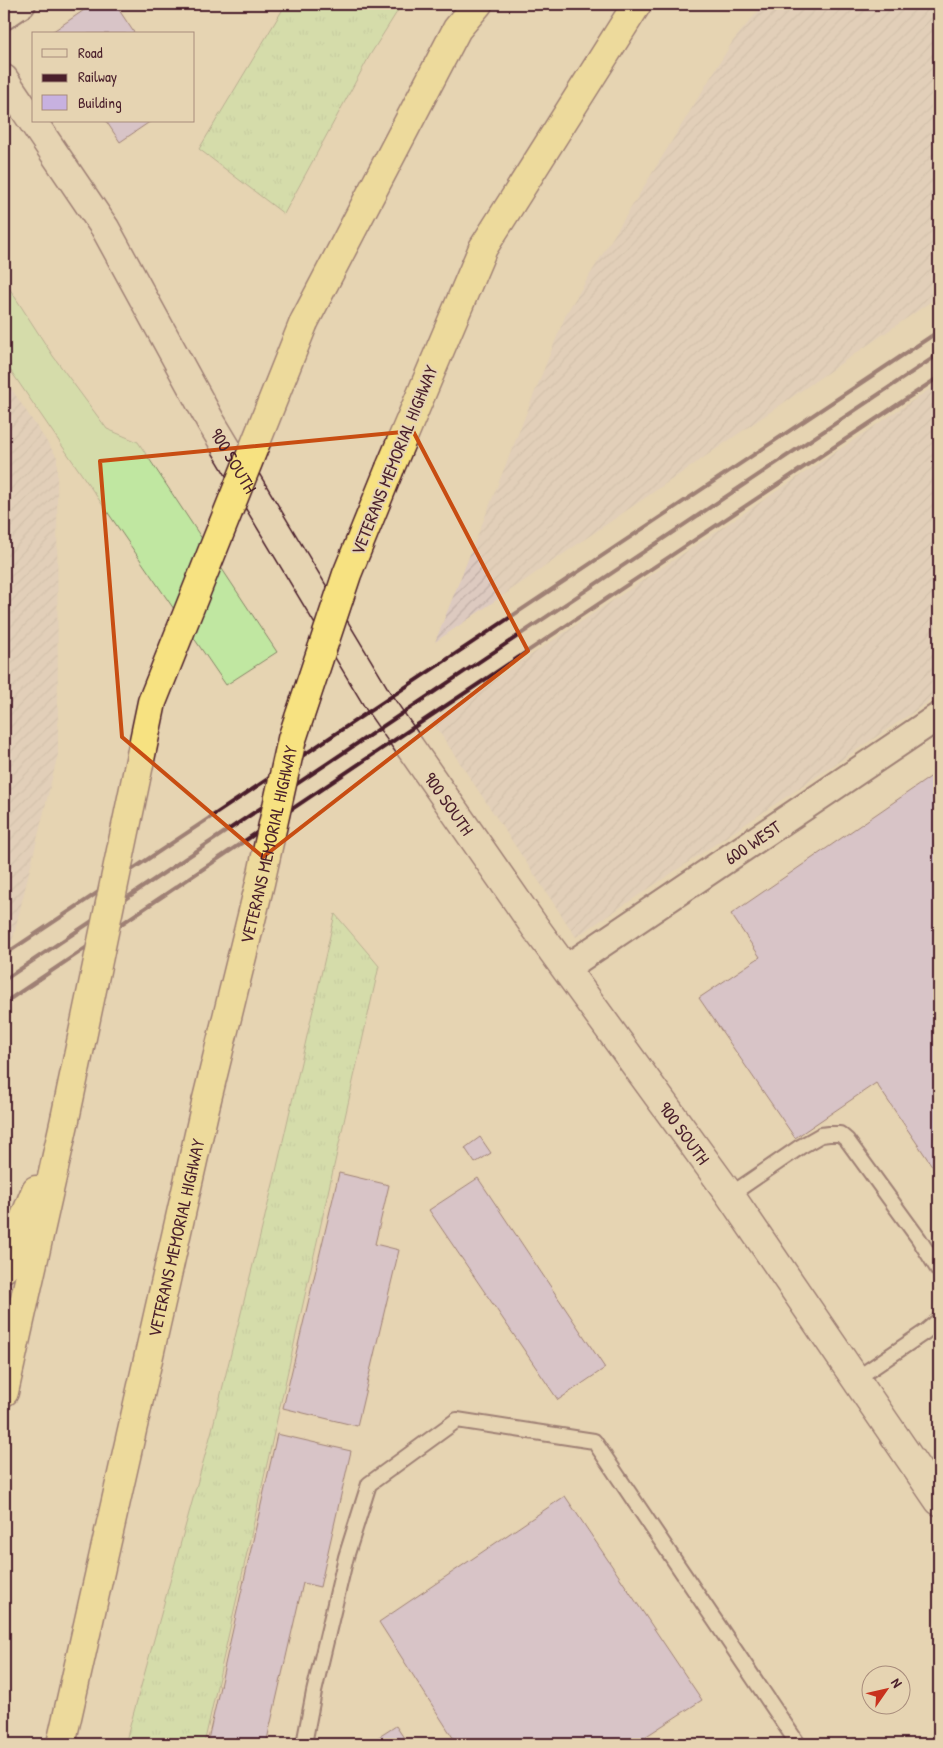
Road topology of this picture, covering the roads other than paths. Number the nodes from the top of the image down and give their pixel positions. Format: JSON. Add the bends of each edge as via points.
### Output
{"nodes":[{"id":1,"x":22,"y":4,"type":"edge"},
{"id":2,"x":478,"y":4,"type":"edge"},
{"id":3,"x":637,"y":4,"type":"edge"},
{"id":4,"x":4,"y":16,"type":"edge"},
{"id":5,"x":4,"y":79,"type":"edge"},
{"id":6,"x":32,"y":120,"type":"edge"},
{"id":7,"x":33,"y":122,"type":"edge"},
{"id":8,"x":939,"y":716,"type":"edge"},
{"id":9,"x":566,"y":968,"type":"junction"},
{"id":10,"x":65,"y":1119,"type":"junction"},
{"id":11,"x":730,"y":1195,"type":"junction"},
{"id":12,"x":4,"y":1268,"type":"edge"},
{"id":13,"x":939,"y":1271,"type":"edge"},
{"id":14,"x":939,"y":1320,"type":"edge"},
{"id":15,"x":856,"y":1379,"type":"junction"},
{"id":16,"x":4,"y":1392,"type":"edge"},
{"id":17,"x":939,"y":1501,"type":"edge"},
{"id":18,"x":61,"y":1744,"type":"edge"},
{"id":19,"x":304,"y":1744,"type":"edge"},
{"id":20,"x":798,"y":1744,"type":"edge"}],
"edges":[{"from":1,"to":4,"type":"street"},
{"from":2,"to":10,"type":"highway","bridge":true,"via":[[458,30],[304,322],[152,702]]},
{"from":3,"to":18,"type":"highway","name":"VETERANS MEMORIAL HIGHWAY","bridge":true,"via":[[483,248],[347,574],[292,739]]},
{"from":5,"to":6,"type":"street","name":"900 SOUTH"},
{"from":7,"to":9,"type":"street","name":"900 SOUTH","via":[[105,228],[211,422],[380,704]]},
{"from":8,"to":9,"type":"street","name":"600 WEST"},
{"from":9,"to":11,"type":"street","name":"900 SOUTH"},
{"from":10,"to":12,"type":"highway"},
{"from":10,"to":16,"type":"highway"},
{"from":11,"to":13,"type":"lane","via":[[800,1147],[821,1136],[840,1134]]},
{"from":11,"to":15,"type":"street","name":"900 SOUTH"},
{"from":14,"to":15,"type":"lane"},
{"from":15,"to":17,"type":"street","name":"900 SOUTH"},
{"from":19,"to":20,"type":"lane","via":[[346,1557],[369,1484],[457,1420],[594,1441]]}]}
